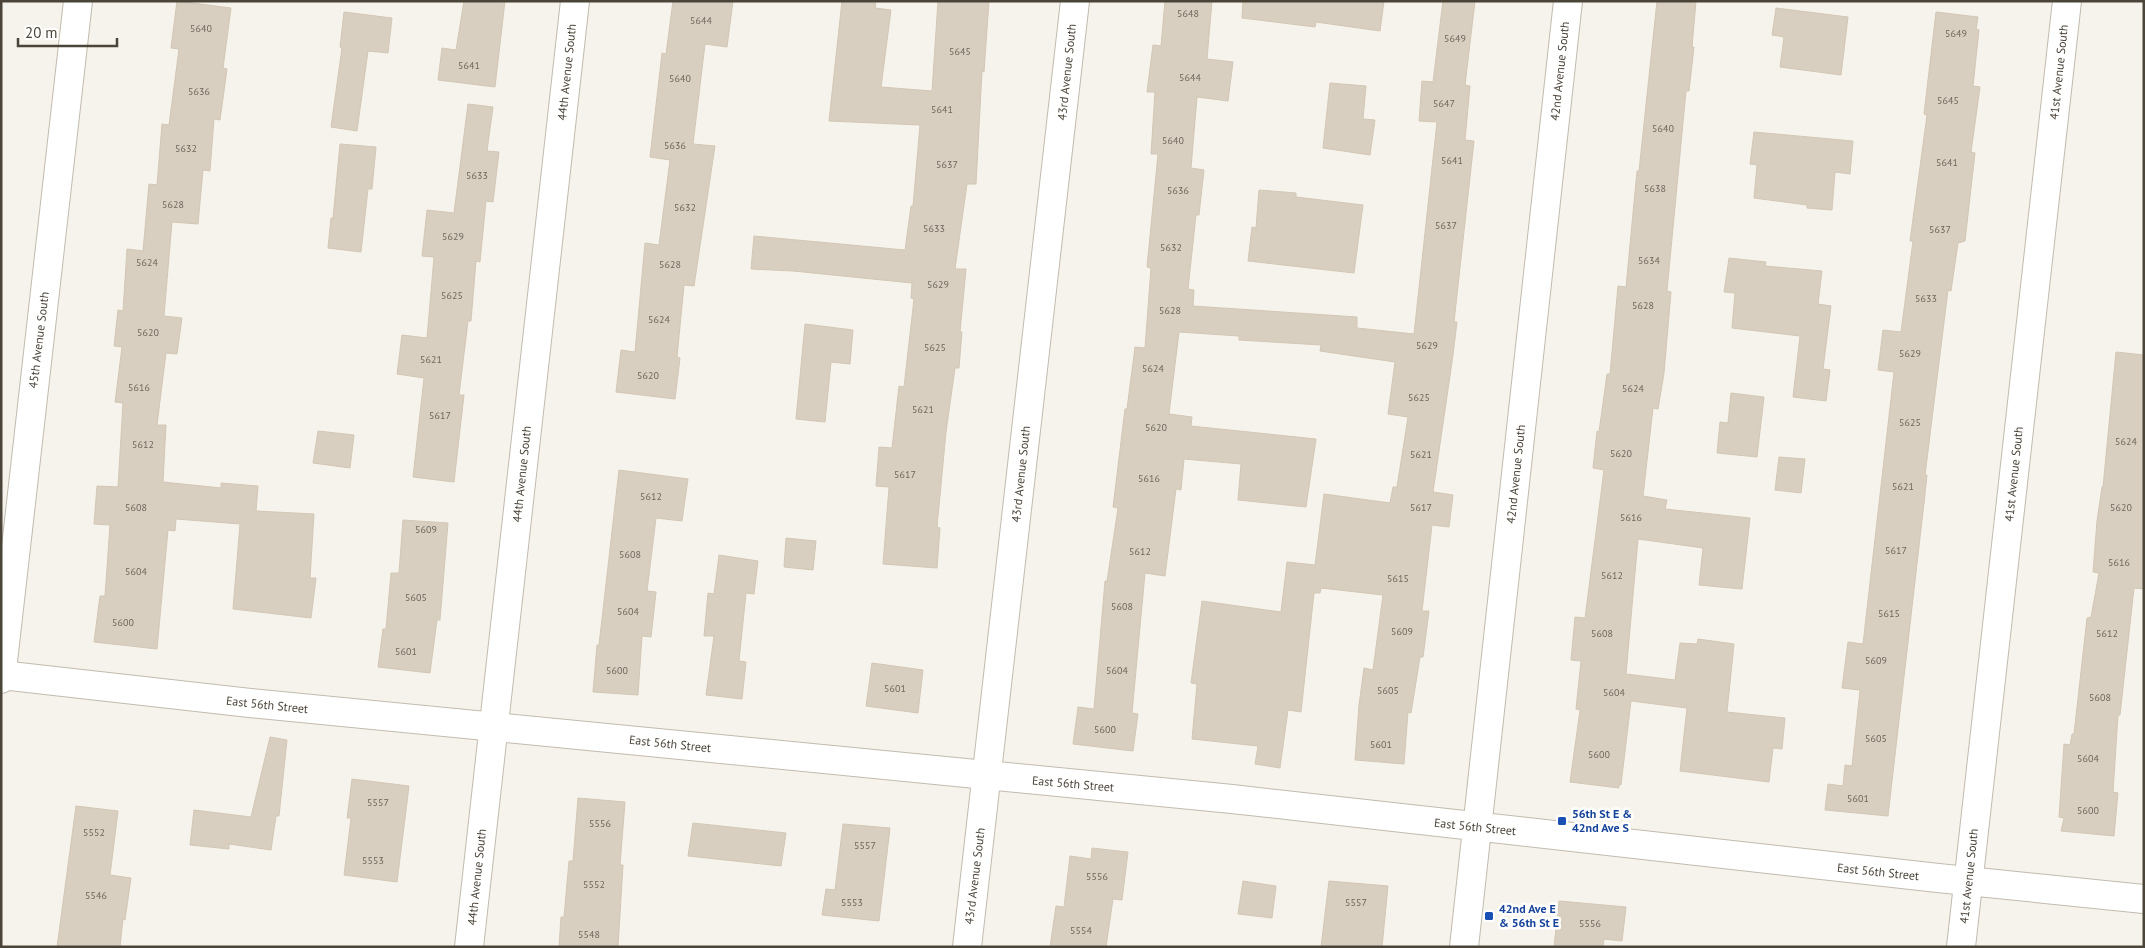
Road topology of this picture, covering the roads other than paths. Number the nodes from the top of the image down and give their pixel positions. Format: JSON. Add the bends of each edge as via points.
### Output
{"nodes":[{"id":1,"x":78,"y":1,"type":"edge"},
{"id":2,"x":575,"y":1,"type":"edge"},
{"id":3,"x":1074,"y":1,"type":"edge"},
{"id":4,"x":1568,"y":1,"type":"edge"},
{"id":5,"x":2067,"y":1,"type":"edge"},
{"id":6,"x":2,"y":675,"type":"edge"},
{"id":7,"x":1,"y":679,"type":"edge"},
{"id":8,"x":494,"y":726,"type":"junction"},
{"id":9,"x":986,"y":776,"type":"junction"},
{"id":10,"x":1478,"y":828,"type":"junction"},
{"id":11,"x":1968,"y":882,"type":"junction"},
{"id":12,"x":2144,"y":899,"type":"edge"},
{"id":13,"x":469,"y":947,"type":"edge"},
{"id":14,"x":967,"y":947,"type":"edge"},
{"id":15,"x":1464,"y":947,"type":"edge"},
{"id":16,"x":1961,"y":947,"type":"edge"}],
"edges":[{"from":1,"to":6,"type":"street","name":"45th Avenue South"},
{"from":2,"to":8,"type":"street","name":"44th Avenue South"},
{"from":3,"to":9,"type":"street","name":"43rd Avenue South"},
{"from":4,"to":10,"type":"street","name":"42nd Avenue South"},
{"from":5,"to":11,"type":"street","name":"41st Avenue South"},
{"from":6,"to":7,"type":"street","name":"45th Avenue South"},
{"from":6,"to":8,"type":"street","name":"East 56th Street"},
{"from":8,"to":9,"type":"street","name":"East 56th Street"},
{"from":8,"to":13,"type":"street","name":"44th Avenue South"},
{"from":9,"to":10,"type":"street","name":"East 56th Street","via":[[1232,799]]},
{"from":9,"to":14,"type":"street","name":"43rd Avenue South"},
{"from":10,"to":11,"type":"street","name":"East 56th Street"},
{"from":10,"to":15,"type":"street","name":"42nd Avenue South"},
{"from":11,"to":12,"type":"street","name":"East 56th Street"},
{"from":11,"to":16,"type":"street","name":"41st Avenue South"}]}
